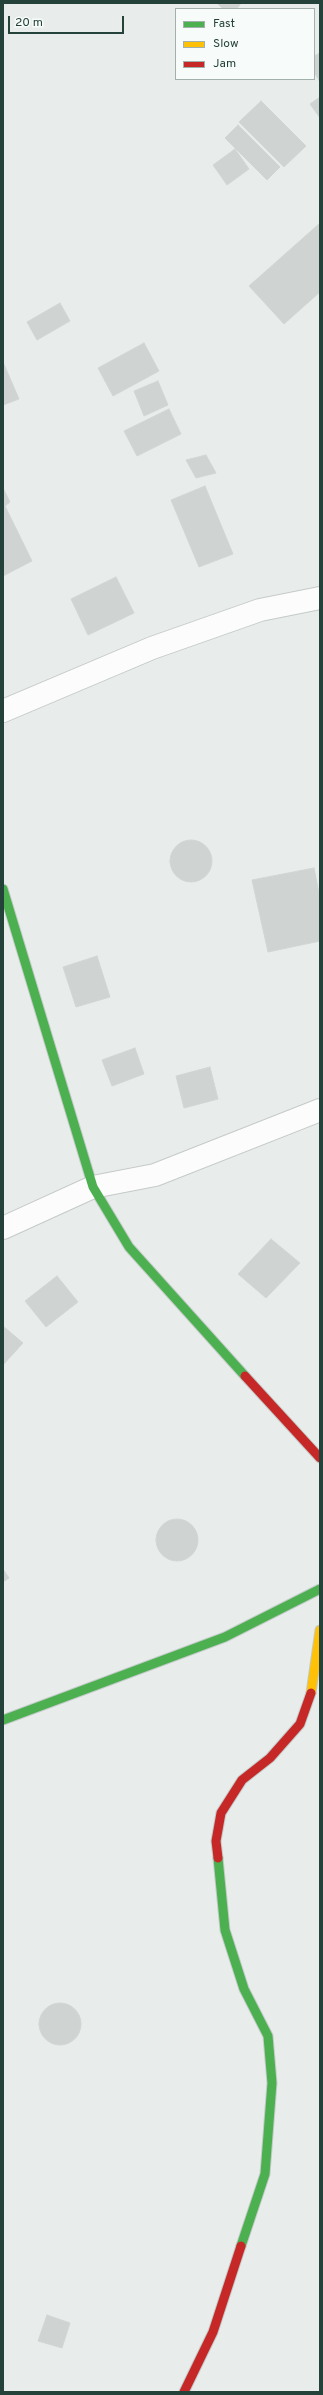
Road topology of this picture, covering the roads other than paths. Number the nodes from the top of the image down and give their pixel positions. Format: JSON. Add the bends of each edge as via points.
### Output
{"nodes":[{"id":1,"x":320,"y":598,"type":"edge"},
{"id":2,"x":3,"y":711,"type":"edge"},
{"id":3,"x":3,"y":889,"type":"edge"},
{"id":4,"x":320,"y":1110,"type":"edge"},
{"id":5,"x":93,"y":1187,"type":"junction"},
{"id":6,"x":3,"y":1228,"type":"edge"},
{"id":7,"x":320,"y":1458,"type":"edge"},
{"id":8,"x":320,"y":1589,"type":"edge"},
{"id":9,"x":320,"y":1630,"type":"edge"},
{"id":10,"x":3,"y":1720,"type":"edge"},
{"id":11,"x":184,"y":2392,"type":"edge"}],
"edges":[{"from":1,"to":2,"type":"street","via":[[260,610],[152,648]]},
{"from":3,"to":5,"type":"street"},
{"from":4,"to":5,"type":"street","via":[[155,1175]]},
{"from":5,"to":6,"type":"street"},
{"from":5,"to":7,"type":"street","via":[[129,1247]]},
{"from":8,"to":10,"type":"street","via":[[225,1637]]},
{"from":9,"to":11,"type":"street","via":[[311,1697],[300,1724],[270,1758],[242,1780],[221,1813],[216,1841],[225,1930],[244,1989],[268,2036],[272,2083],[265,2174],[213,2332]]}]}
